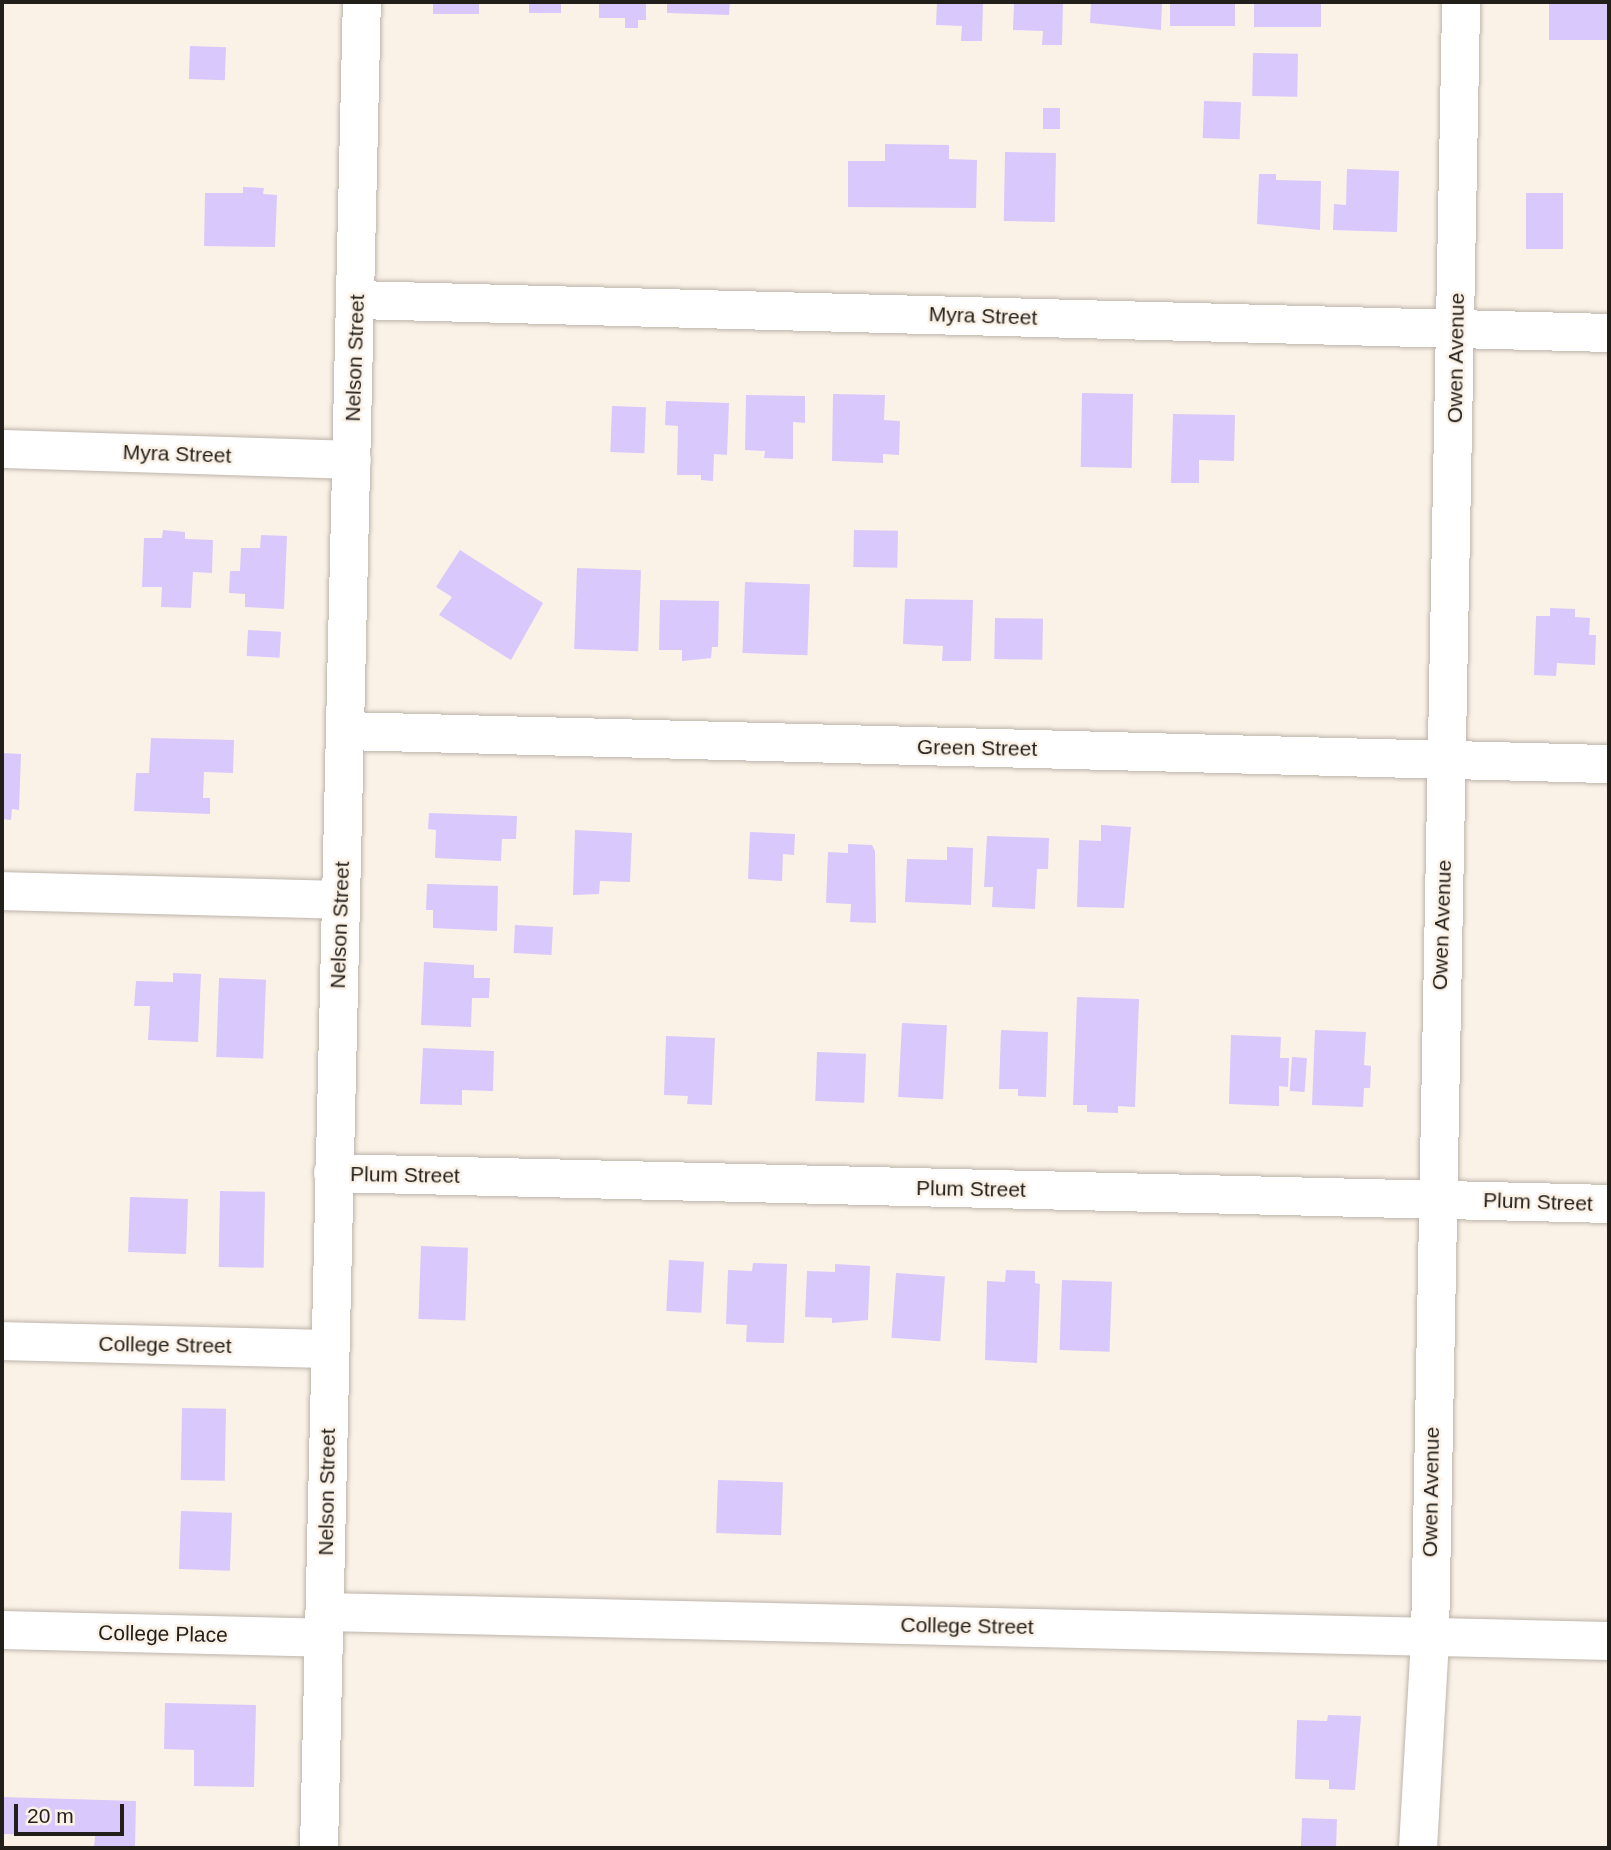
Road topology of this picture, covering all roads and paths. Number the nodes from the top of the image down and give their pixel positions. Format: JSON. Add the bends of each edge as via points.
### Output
{"nodes":[{"id":1,"x":362,"y":2,"type":"edge"},
{"id":2,"x":1461,"y":2,"type":"edge"},
{"id":3,"x":357,"y":300,"type":"junction"},
{"id":4,"x":1457,"y":329,"type":"junction"},
{"id":5,"x":1609,"y":333,"type":"edge"},
{"id":6,"x":2,"y":449,"type":"edge"},
{"id":7,"x":352,"y":460,"type":"junction"},
{"id":8,"x":345,"y":731,"type":"junction"},
{"id":9,"x":1446,"y":760,"type":"junction"},
{"id":10,"x":1609,"y":764,"type":"edge"},
{"id":11,"x":2,"y":891,"type":"edge"},
{"id":12,"x":341,"y":900,"type":"junction"},
{"id":13,"x":334,"y":1173,"type":"junction"},
{"id":14,"x":1435,"y":1200,"type":"junction"},
{"id":15,"x":1609,"y":1204,"type":"edge"},
{"id":16,"x":2,"y":1341,"type":"edge"},
{"id":17,"x":329,"y":1349,"type":"junction"},
{"id":18,"x":325,"y":1625,"type":"junction"},
{"id":19,"x":2,"y":1630,"type":"edge"},
{"id":20,"x":1430,"y":1637,"type":"junction"},
{"id":21,"x":1609,"y":1642,"type":"edge"},
{"id":22,"x":319,"y":1848,"type":"edge"},
{"id":23,"x":1418,"y":1848,"type":"edge"}],
"edges":[{"from":1,"to":3,"type":"street","name":"Nelson Street"},
{"from":2,"to":4,"type":"street","name":"Owen Avenue","via":[[1455,125]]},
{"from":3,"to":4,"type":"street","name":"Myra Street"},
{"from":3,"to":7,"type":"street","name":"Nelson Street"},
{"from":4,"to":5,"type":"street","name":"Myra Street"},
{"from":4,"to":9,"type":"street","name":"Owen Avenue"},
{"from":6,"to":7,"type":"street","name":"Myra Street"},
{"from":7,"to":8,"type":"street","name":"Nelson Street"},
{"from":8,"to":9,"type":"street","name":"Green Street"},
{"from":8,"to":12,"type":"street","name":"Nelson Street"},
{"from":9,"to":10,"type":"street","name":"Green Street"},
{"from":9,"to":14,"type":"street","name":"Owen Avenue"},
{"from":11,"to":12,"type":"street"},
{"from":12,"to":13,"type":"street","name":"Nelson Street"},
{"from":13,"to":14,"type":"street","name":"Plum Street"},
{"from":13,"to":17,"type":"street","name":"Nelson Street"},
{"from":14,"to":15,"type":"street","name":"Plum Street"},
{"from":14,"to":20,"type":"street","name":"Owen Avenue"},
{"from":16,"to":17,"type":"street","name":"College Street"},
{"from":17,"to":18,"type":"street","name":"Nelson Street"},
{"from":18,"to":19,"type":"street","name":"College Place"},
{"from":18,"to":20,"type":"street","name":"College Street"},
{"from":18,"to":22,"type":"street","name":"Nelson Street"},
{"from":20,"to":21,"type":"street","name":"College Street"},
{"from":20,"to":23,"type":"street","name":"Owen Avenue"}]}
